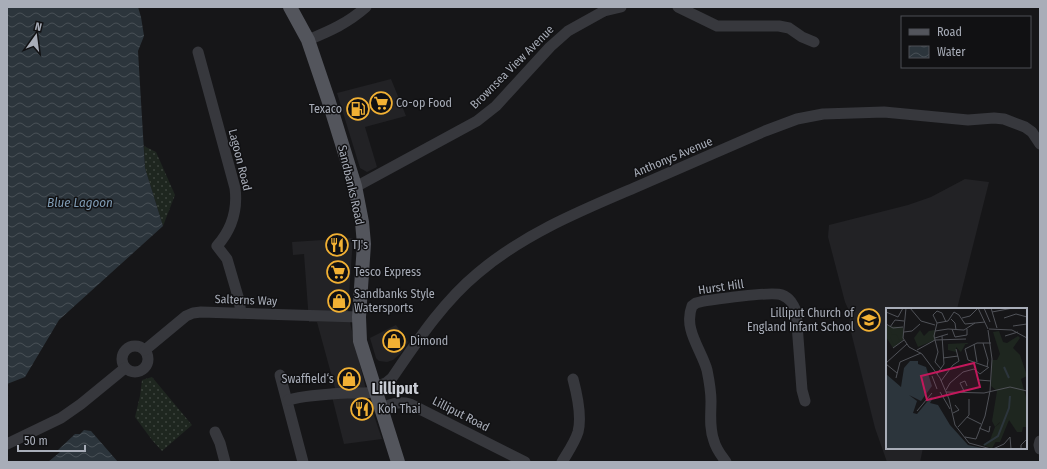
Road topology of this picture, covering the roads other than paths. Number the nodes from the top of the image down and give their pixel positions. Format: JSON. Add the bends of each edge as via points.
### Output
{"nodes":[{"id":1,"x":290,"y":7,"type":"edge"},
{"id":2,"x":366,"y":7,"type":"edge"},
{"id":3,"x":621,"y":7,"type":"edge"},
{"id":4,"x":678,"y":7,"type":"edge"},
{"id":5,"x":604,"y":9,"type":"edge"},
{"id":6,"x":308,"y":40,"type":"junction"},
{"id":7,"x":814,"y":42,"type":"dead end"},
{"id":8,"x":198,"y":52,"type":"dead end"},
{"id":9,"x":1040,"y":144,"type":"edge"},
{"id":10,"x":355,"y":186,"type":"junction"},
{"id":11,"x":240,"y":313,"type":"junction"},
{"id":12,"x":359,"y":317,"type":"junction"},
{"id":13,"x":145,"y":350,"type":"junction"},
{"id":14,"x":125,"y":368,"type":"junction"},
{"id":15,"x":280,"y":375,"type":"dead end"},
{"id":16,"x":573,"y":379,"type":"dead end"},
{"id":17,"x":376,"y":389,"type":"junction"},
{"id":18,"x":288,"y":400,"type":"junction"},
{"id":19,"x":806,"y":401,"type":"dead end"},
{"id":20,"x":381,"y":408,"type":"junction"},
{"id":21,"x":215,"y":432,"type":"dead end"},
{"id":22,"x":1040,"y":440,"type":"edge"},
{"id":23,"x":7,"y":444,"type":"edge"},
{"id":24,"x":1040,"y":450,"type":"edge"},
{"id":25,"x":225,"y":462,"type":"edge"},
{"id":26,"x":303,"y":462,"type":"edge"},
{"id":27,"x":398,"y":462,"type":"edge"},
{"id":28,"x":525,"y":462,"type":"edge"},
{"id":29,"x":562,"y":462,"type":"edge"},
{"id":30,"x":726,"y":462,"type":"edge"}],
"edges":[{"from":1,"to":6,"type":"main road","name":"Sandbanks Road"},
{"from":2,"to":6,"type":"street","via":[[340,27]]},
{"from":3,"to":5,"type":"street","name":"Brownsea View Avenue"},
{"from":4,"to":7,"type":"street","via":[[717,26],[779,26],[789,28]]},
{"from":5,"to":10,"type":"street","name":"Brownsea View Avenue","via":[[568,31],[496,106],[477,121]]},
{"from":6,"to":10,"type":"main road","name":"Sandbanks Road"},
{"from":8,"to":11,"type":"street","name":"Lagoon Road","via":[[235,188],[235,213],[225,237],[217,246],[227,259],[239,300]]},
{"from":9,"to":17,"type":"street","name":"Anthonys Avenue","via":[[1025,127],[1004,119],[968,120],[884,112],[823,114],[797,119],[605,201],[534,234],[512,248],[478,273],[457,293],[437,314],[392,378]]},
{"from":10,"to":12,"type":"main road","name":"Sandbanks Road","via":[[364,244]]},
{"from":11,"to":12,"type":"street","name":"Salterns Way"},
{"from":11,"to":13,"type":"street","name":"Salterns Way","via":[[193,313]]},
{"from":12,"to":17,"type":"main road","name":"Sandbanks Road","via":[[362,349]]},
{"from":13,"to":14,"type":"street","via":[[148,361],[143,369],[133,372]]},
{"from":13,"to":14,"type":"street","via":[[131,346],[125,350],[122,364]]},
{"from":14,"to":23,"type":"street","via":[[61,418]]},
{"from":15,"to":18,"type":"street"},
{"from":16,"to":29,"type":"street","via":[[579,430]]},
{"from":17,"to":18,"type":"street","via":[[360,394]]},
{"from":17,"to":20,"type":"main road","name":"Sandbanks Road"},
{"from":18,"to":26,"type":"street"},
{"from":19,"to":30,"type":"street","name":"Hurst Hill","via":[[802,390],[796,311],[788,298],[776,294],[704,301],[692,306],[688,320],[709,379],[711,430],[716,447]]},
{"from":20,"to":27,"type":"main road","name":"Sandbanks Road"},
{"from":20,"to":28,"type":"street","name":"Lilliput Road","via":[[404,402],[417,406]]},
{"from":21,"to":25,"type":"street"},
{"from":22,"to":24,"type":"street"}]}
